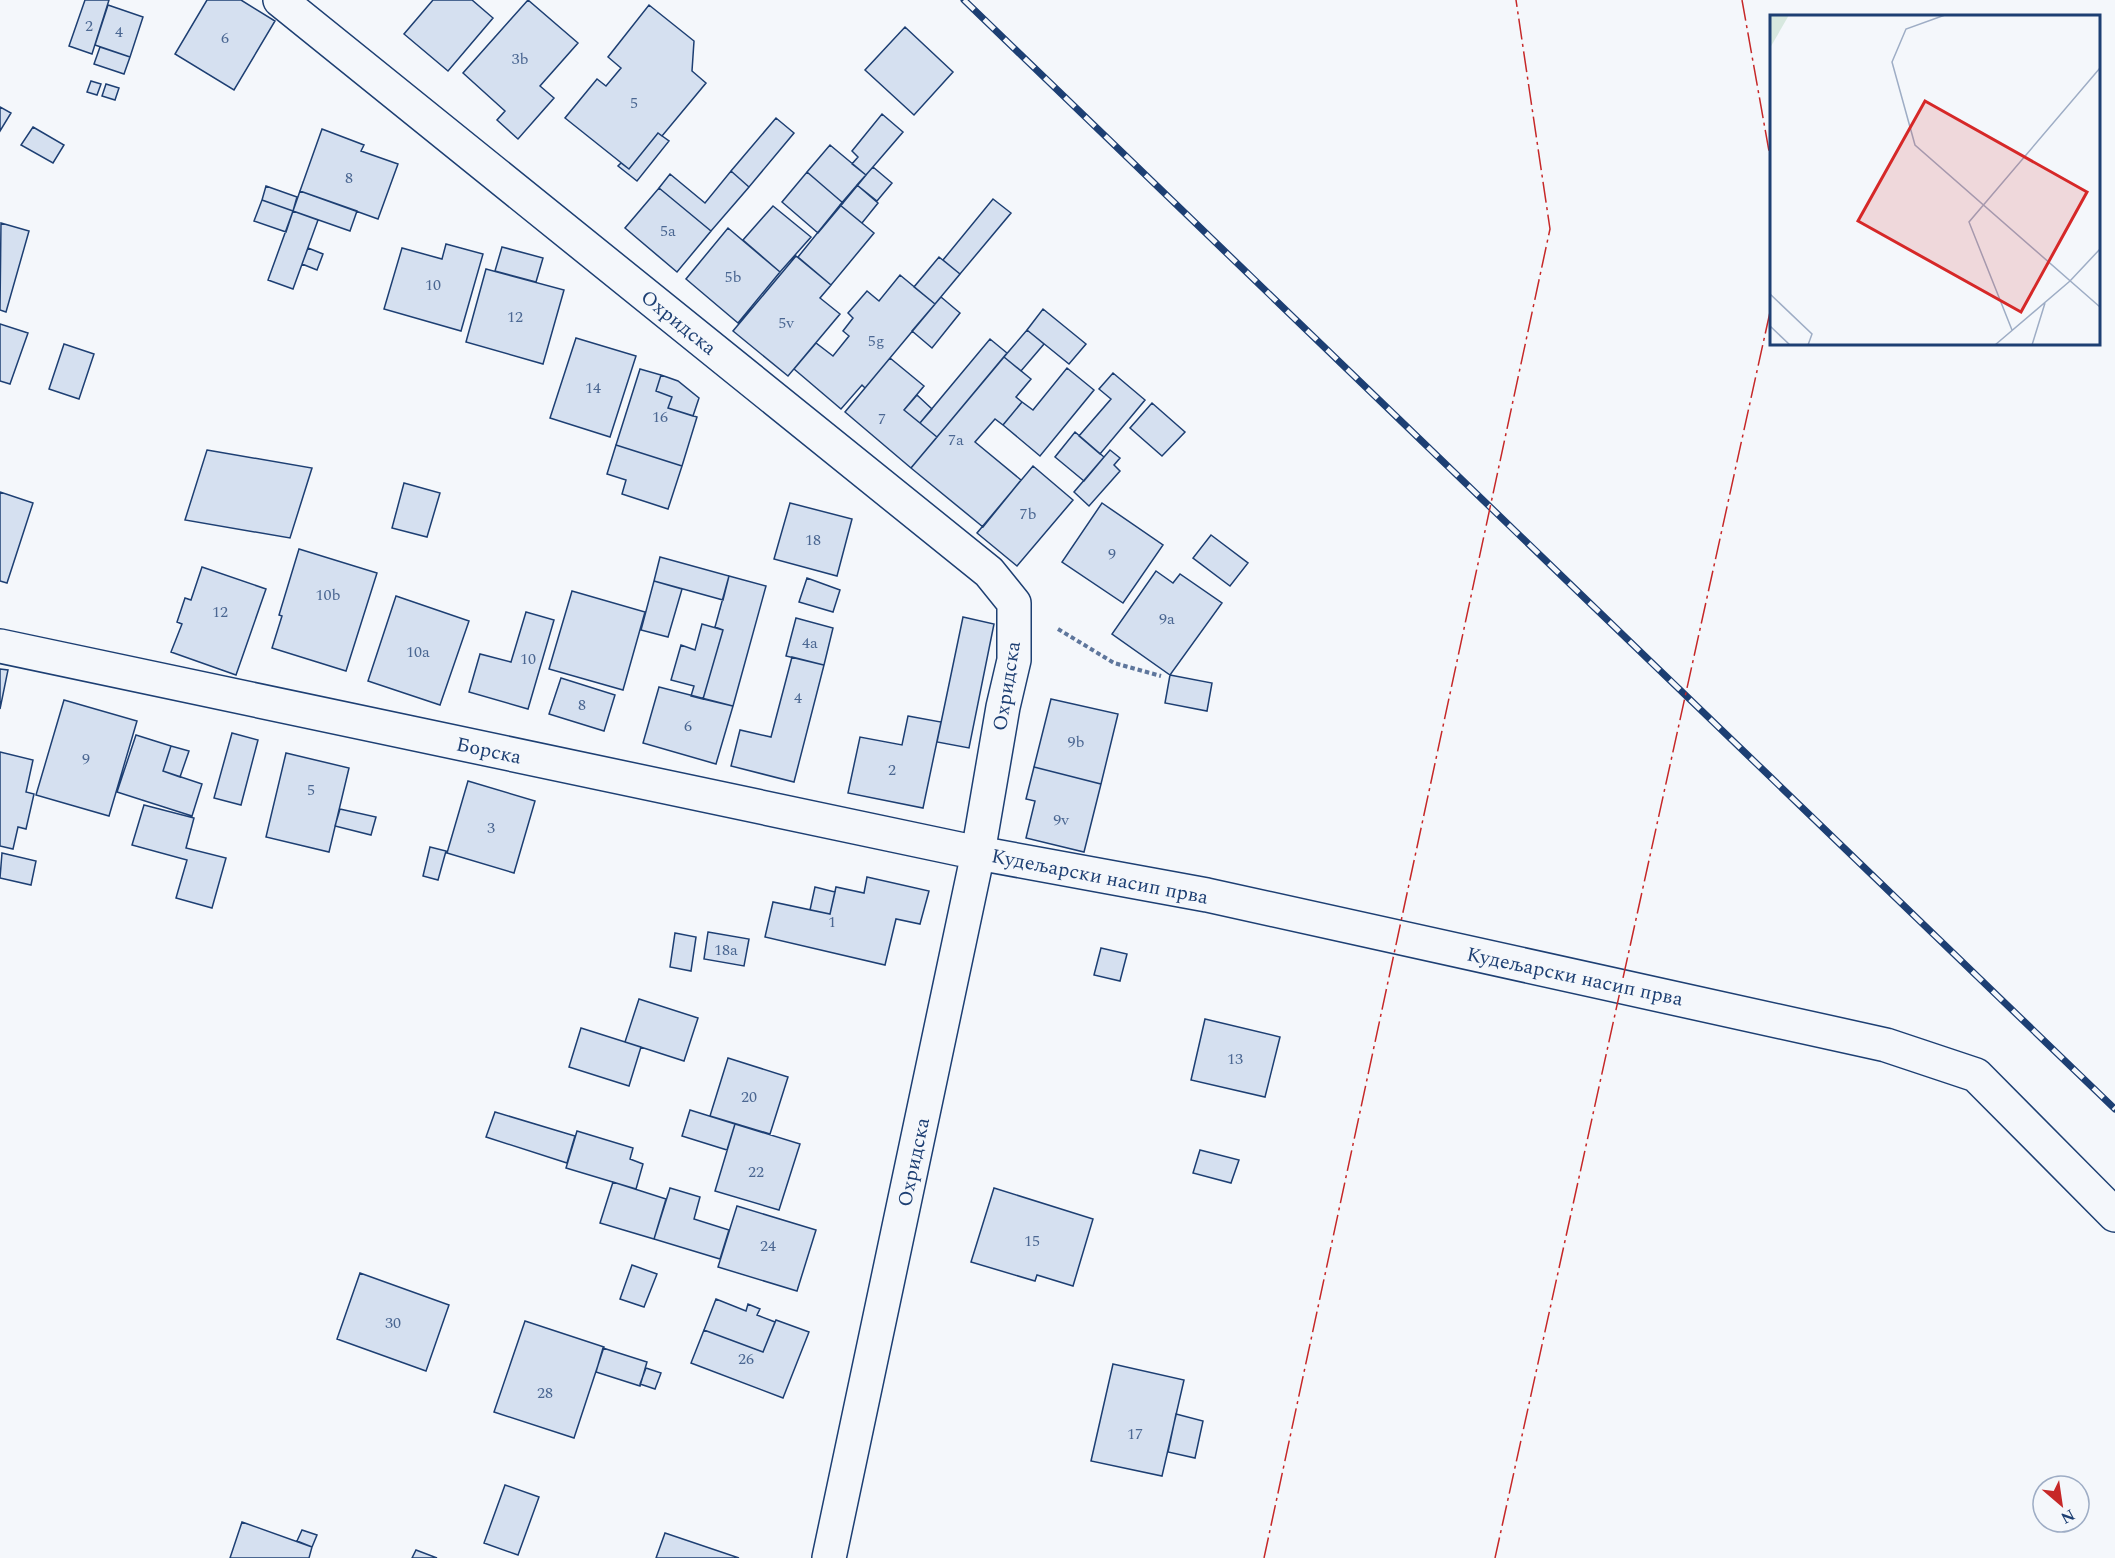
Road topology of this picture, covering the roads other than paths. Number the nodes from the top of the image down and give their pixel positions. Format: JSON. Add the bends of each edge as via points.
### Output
{"nodes":[{"id":1,"x":280,"y":0,"type":"edge"},
{"id":2,"x":0,"y":646,"type":"edge"},
{"id":3,"x":978,"y":853,"type":"junction"},
{"id":4,"x":2115,"y":1215,"type":"edge"},
{"id":5,"x":829,"y":1558,"type":"edge"}],
"edges":[{"from":1,"to":3,"type":"street","name":"Охридска","via":[[989,572],[1014,603],[1014,660]]},
{"from":2,"to":3,"type":"street","name":"Борска"},
{"from":3,"to":4,"type":"street","name":"Кудељарски насип прва","via":[[1206,895],[1886,1044],[1976,1076]]},
{"from":3,"to":5,"type":"street","name":"Охридска"}]}
